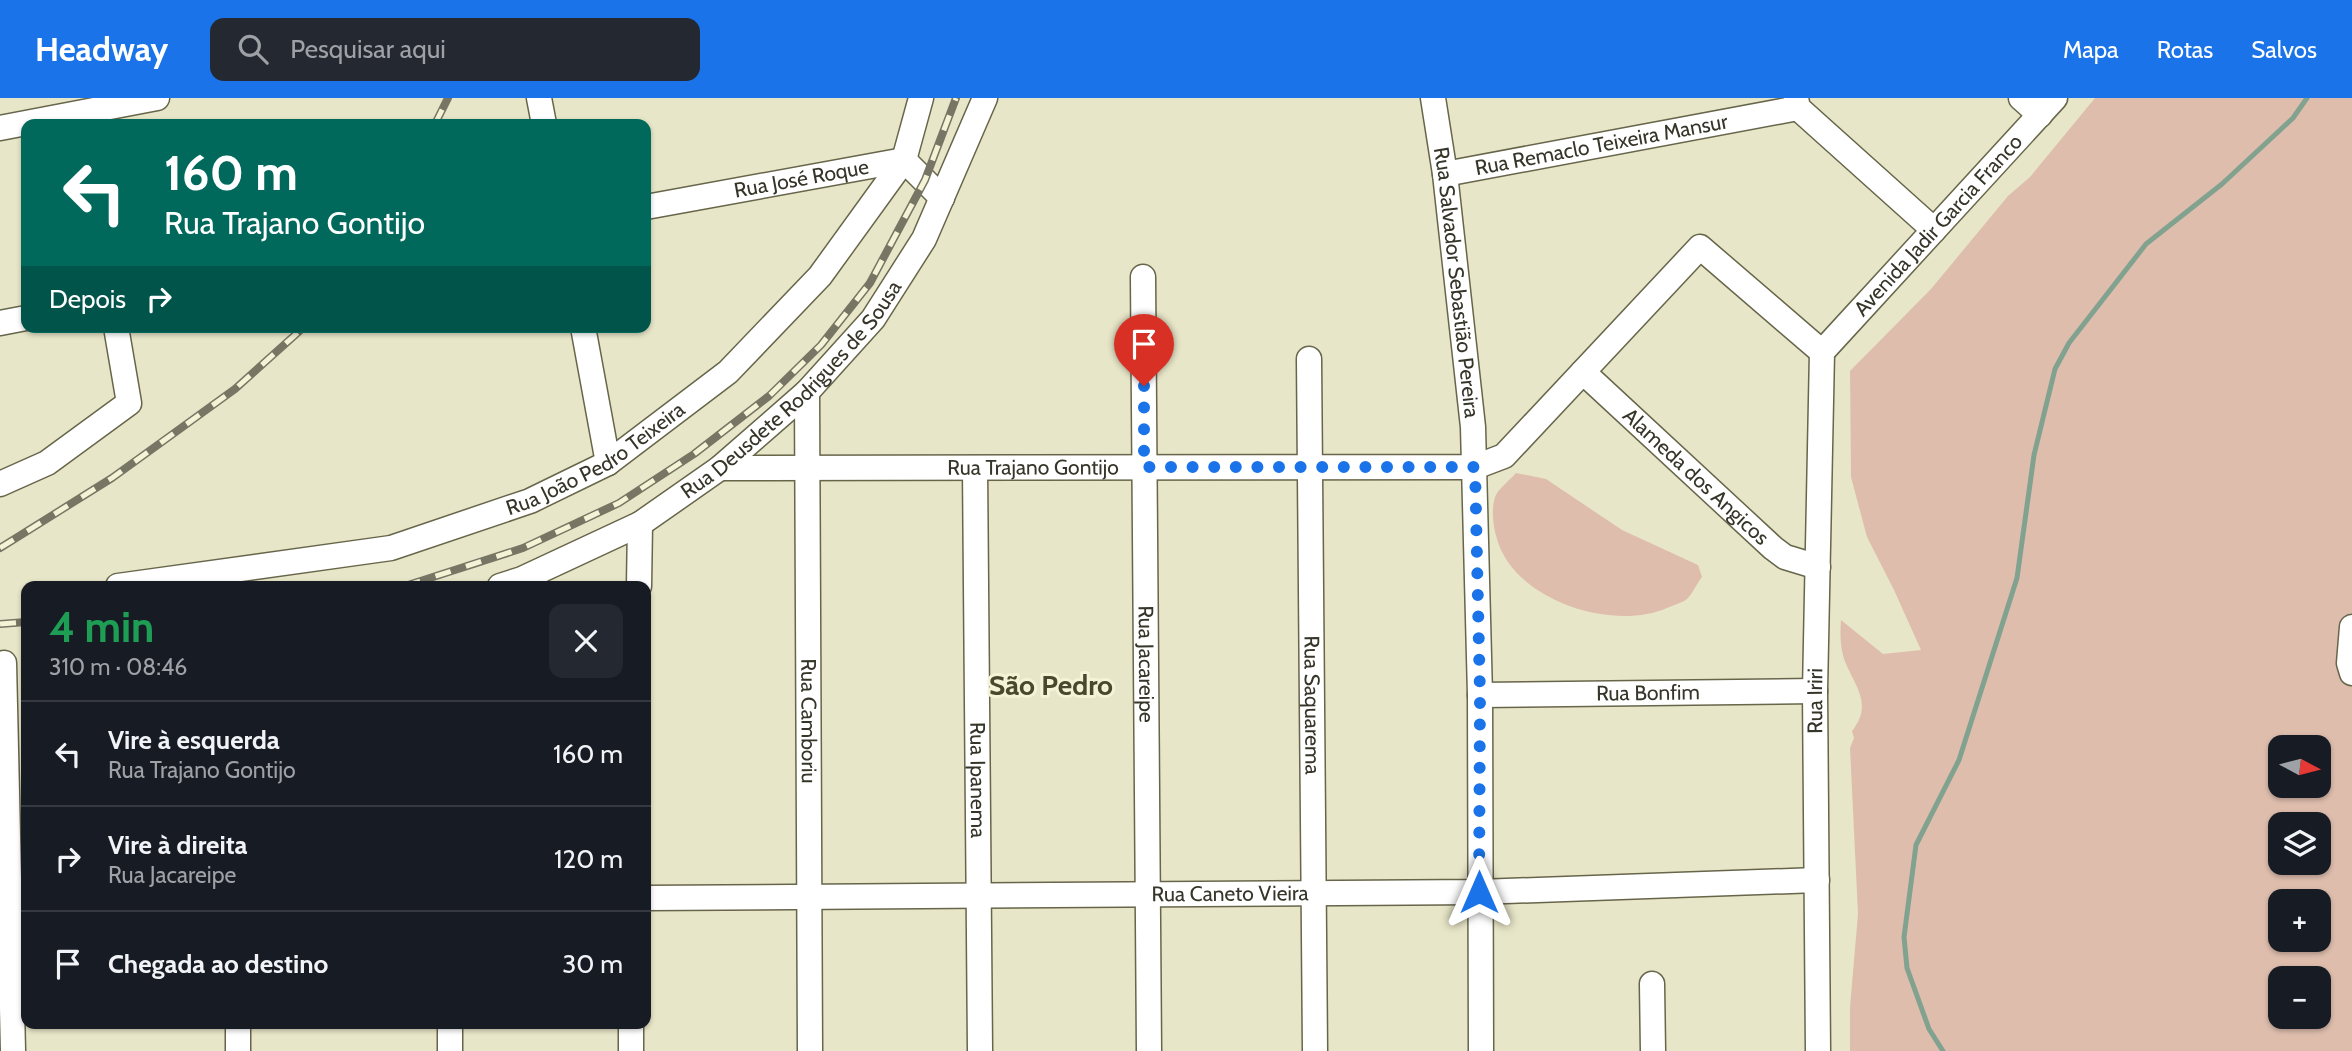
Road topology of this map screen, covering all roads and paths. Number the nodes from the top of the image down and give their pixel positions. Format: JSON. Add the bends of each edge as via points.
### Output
{"nodes":[{"id":1,"x":157,"y":98,"type":"edge"},
{"id":2,"x":539,"y":98,"type":"edge"},
{"id":3,"x":921,"y":98,"type":"edge"},
{"id":4,"x":985,"y":98,"type":"edge"},
{"id":5,"x":1433,"y":98,"type":"edge"},
{"id":6,"x":2021,"y":98,"type":"edge"},
{"id":7,"x":1797,"y":103,"type":"edge"},
{"id":8,"x":2048,"y":106,"type":"edge"},
{"id":9,"x":79,"y":112,"type":"edge"},
{"id":10,"x":44,"y":119,"type":"edge"},
{"id":11,"x":543,"y":119,"type":"edge"},
{"id":12,"x":21,"y":124,"type":"edge"},
{"id":13,"x":0,"y":128,"type":"edge"},
{"id":14,"x":904,"y":160,"type":"junction"},
{"id":15,"x":1446,"y":174,"type":"junction"},
{"id":16,"x":942,"y":198,"type":"junction"},
{"id":17,"x":651,"y":206,"type":"edge"},
{"id":18,"x":1934,"y":230,"type":"junction"},
{"id":19,"x":1143,"y":277,"type":"dead end"},
{"id":20,"x":21,"y":319,"type":"edge"},
{"id":21,"x":0,"y":323,"type":"edge"},
{"id":22,"x":117,"y":333,"type":"edge"},
{"id":23,"x":584,"y":333,"type":"edge"},
{"id":24,"x":1822,"y":352,"type":"junction"},
{"id":25,"x":1309,"y":359,"type":"dead end"},
{"id":26,"x":1583,"y":372,"type":"junction"},
{"id":27,"x":807,"y":392,"type":"junction"},
{"id":28,"x":608,"y":463,"type":"junction"},
{"id":29,"x":1144,"y":467,"type":"junction"},
{"id":30,"x":1310,"y":467,"type":"junction"},
{"id":31,"x":1475,"y":467,"type":"junction"},
{"id":32,"x":720,"y":468,"type":"junction"},
{"id":33,"x":808,"y":468,"type":"junction"},
{"id":34,"x":975,"y":468,"type":"junction"},
{"id":35,"x":0,"y":484,"type":"edge"},
{"id":36,"x":640,"y":524,"type":"junction"},
{"id":37,"x":1818,"y":567,"type":"junction"},
{"id":38,"x":154,"y":581,"type":"edge"},
{"id":39,"x":516,"y":581,"type":"edge"},
{"id":40,"x":639,"y":581,"type":"edge"},
{"id":41,"x":2352,"y":627,"type":"edge"},
{"id":42,"x":10,"y":662,"type":"edge"},
{"id":43,"x":2352,"y":673,"type":"edge"},
{"id":44,"x":1815,"y":691,"type":"junction"},
{"id":45,"x":1480,"y":695,"type":"junction"},
{"id":46,"x":1817,"y":880,"type":"junction"},
{"id":47,"x":1479,"y":892,"type":"junction"},
{"id":48,"x":1314,"y":894,"type":"junction"},
{"id":49,"x":1148,"y":896,"type":"junction"},
{"id":50,"x":651,"y":898,"type":"edge"},
{"id":51,"x":809,"y":898,"type":"junction"},
{"id":52,"x":977,"y":898,"type":"junction"},
{"id":53,"x":13,"y":904,"type":"edge"},
{"id":54,"x":1652,"y":984,"type":"dead end"},
{"id":55,"x":238,"y":1029,"type":"edge"},
{"id":56,"x":450,"y":1029,"type":"edge"},
{"id":57,"x":631,"y":1029,"type":"edge"},
{"id":58,"x":13,"y":1051,"type":"edge"},
{"id":59,"x":238,"y":1051,"type":"edge"},
{"id":60,"x":450,"y":1051,"type":"edge"},
{"id":61,"x":631,"y":1051,"type":"edge"},
{"id":62,"x":810,"y":1051,"type":"edge"},
{"id":63,"x":981,"y":1051,"type":"edge"},
{"id":64,"x":1149,"y":1051,"type":"edge"},
{"id":65,"x":1315,"y":1051,"type":"edge"},
{"id":66,"x":1481,"y":1051,"type":"edge"},
{"id":67,"x":1653,"y":1051,"type":"edge"},
{"id":68,"x":1818,"y":1051,"type":"edge"}],
"edges":[{"from":1,"to":9,"type":"street"},
{"from":2,"to":11,"type":"street"},
{"from":3,"to":14,"type":"street","name":"Rua João Pedro Teixeira"},
{"from":4,"to":16,"type":"street","name":"Rua Deusdete Rodrigues de Sousa"},
{"from":5,"to":15,"type":"street","name":"Rua Salvador Sebastião Pereira"},
{"from":6,"to":8,"type":"street"},
{"from":7,"to":15,"type":"street","name":"Rua Remaclo Teixeira Mansur"},
{"from":7,"to":18,"type":"street"},
{"from":8,"to":18,"type":"street","name":"Avenida Jadir Garcia Franco"},
{"from":9,"to":10,"type":"street"},
{"from":12,"to":13,"type":"street"},
{"from":14,"to":16,"type":"street"},
{"from":14,"to":17,"type":"street","name":"Rua José Roque"},
{"from":14,"to":28,"type":"street","name":"Rua João Pedro Teixeira","via":[[820,276],[728,372]]},
{"from":15,"to":31,"type":"street","name":"Rua Salvador Sebastião Pereira"},
{"from":16,"to":27,"type":"street","name":"Rua Deusdete Rodrigues de Sousa","via":[[924,239],[873,319]]},
{"from":18,"to":24,"type":"street","name":"Avenida Jadir Garcia Franco"},
{"from":19,"to":29,"type":"street","name":"Rua Jacareipe"},
{"from":20,"to":21,"type":"street"},
{"from":22,"to":35,"type":"street","via":[[129,403],[47,463]]},
{"from":23,"to":28,"type":"street"},
{"from":24,"to":26,"type":"street","via":[[1700,247]]},
{"from":24,"to":37,"type":"street","name":"Rua Iriri"},
{"from":25,"to":30,"type":"street","name":"Rua Saquarema"},
{"from":26,"to":31,"type":"street","via":[[1504,456]]},
{"from":26,"to":37,"type":"street","name":"Alameda dos Angicos","via":[[1773,548],[1785,557]]},
{"from":27,"to":32,"type":"street","name":"Rua Deusdete Rodrigues de Sousa"},
{"from":27,"to":33,"type":"street","name":"Rua Camboriu"},
{"from":28,"to":38,"type":"street","name":"Rua João Pedro Teixeira","via":[[530,501],[391,548]]},
{"from":29,"to":30,"type":"street","name":"Rua Trajano Gontijo"},
{"from":29,"to":34,"type":"street","name":"Rua Trajano Gontijo"},
{"from":29,"to":49,"type":"street","name":"Rua Jacareipe"},
{"from":30,"to":31,"type":"street","name":"Rua Trajano Gontijo"},
{"from":30,"to":48,"type":"street","name":"Rua Saquarema"},
{"from":31,"to":45,"type":"street","name":"Rua Salvador Sebastião Pereira"},
{"from":32,"to":33,"type":"street","name":"Rua Trajano Gontijo"},
{"from":32,"to":36,"type":"street","name":"Rua Deusdete Rodrigues de Sousa"},
{"from":33,"to":34,"type":"street","name":"Rua Trajano Gontijo"},
{"from":33,"to":51,"type":"street","name":"Rua Camboriu"},
{"from":34,"to":52,"type":"street","name":"Rua Ipanema"},
{"from":36,"to":39,"type":"street","name":"Rua Deusdete Rodrigues de Sousa"},
{"from":36,"to":40,"type":"street"},
{"from":37,"to":44,"type":"street","name":"Rua Iriri"},
{"from":41,"to":43,"type":"street"},
{"from":42,"to":53,"type":"street"},
{"from":44,"to":45,"type":"street","name":"Rua Bonfim"},
{"from":44,"to":46,"type":"street","name":"Rua Iriri"},
{"from":45,"to":47,"type":"street","name":"Rua Salvador Sebastião Pereira"},
{"from":46,"to":47,"type":"street","name":"Rua Caneto Vieira"},
{"from":46,"to":68,"type":"street","name":"Rua Iriri"},
{"from":47,"to":48,"type":"street","name":"Rua Caneto Vieira"},
{"from":47,"to":66,"type":"street","name":"Rua Salvador Sebastião Pereira"},
{"from":48,"to":49,"type":"street","name":"Rua Caneto Vieira"},
{"from":48,"to":65,"type":"street","name":"Rua Saquarema"},
{"from":49,"to":52,"type":"street","name":"Rua Caneto Vieira"},
{"from":49,"to":64,"type":"street","name":"Rua Jacareipe"},
{"from":50,"to":51,"type":"street","name":"Rua Caneto Vieira"},
{"from":51,"to":52,"type":"street","name":"Rua Caneto Vieira"},
{"from":51,"to":62,"type":"street","name":"Rua Camboriu"},
{"from":52,"to":63,"type":"street","name":"Rua Ipanema"},
{"from":53,"to":58,"type":"street"},
{"from":54,"to":67,"type":"street"},
{"from":55,"to":59,"type":"street"},
{"from":56,"to":60,"type":"street"},
{"from":57,"to":61,"type":"street"}]}
